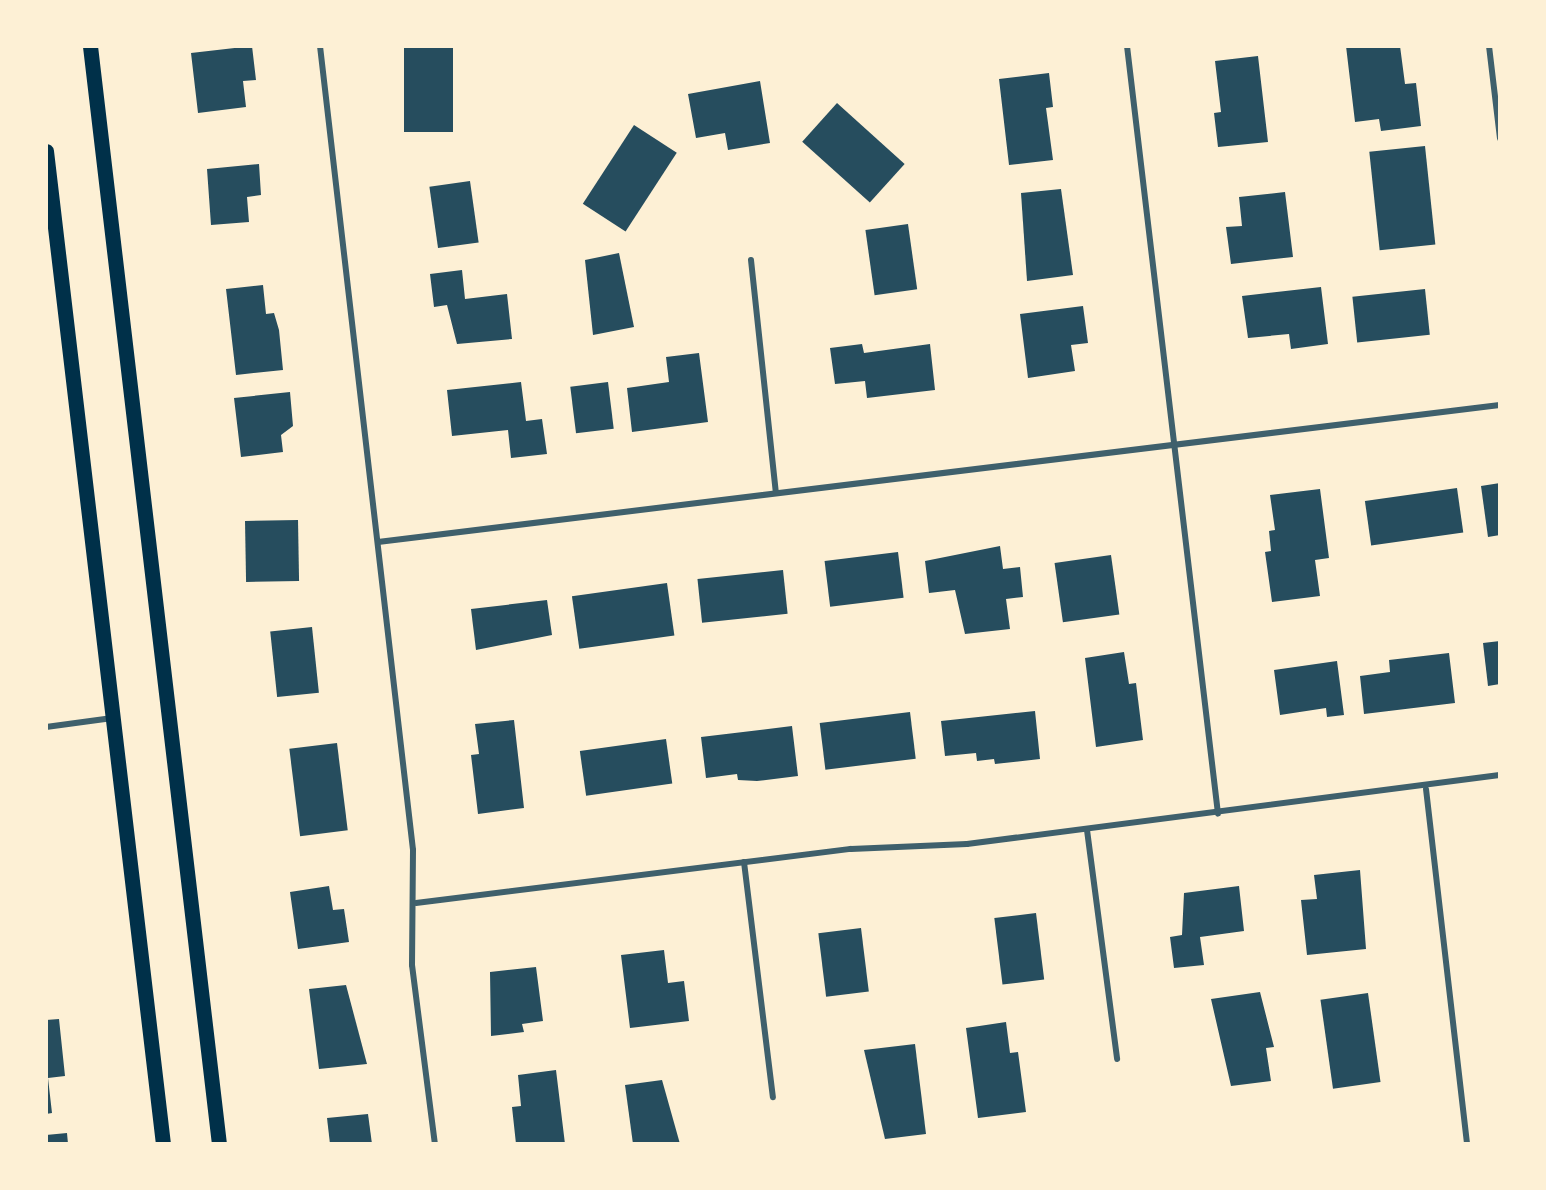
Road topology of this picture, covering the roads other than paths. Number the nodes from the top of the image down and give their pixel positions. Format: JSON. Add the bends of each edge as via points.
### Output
{"nodes":[{"id":1,"x":90,"y":46,"type":"edge"},
{"id":2,"x":320,"y":46,"type":"edge"},
{"id":3,"x":1127,"y":46,"type":"edge"},
{"id":4,"x":1489,"y":46,"type":"edge"},
{"id":5,"x":1500,"y":138,"type":"edge"},
{"id":6,"x":46,"y":151,"type":"edge"},
{"id":7,"x":751,"y":260,"type":"dead end"},
{"id":8,"x":1500,"y":405,"type":"edge"},
{"id":9,"x":1174,"y":444,"type":"junction"},
{"id":10,"x":776,"y":493,"type":"junction"},
{"id":11,"x":378,"y":542,"type":"junction"},
{"id":12,"x":113,"y":718,"type":"junction"},
{"id":13,"x":46,"y":727,"type":"edge"},
{"id":14,"x":1500,"y":775,"type":"edge"},
{"id":15,"x":1426,"y":789,"type":"junction"},
{"id":16,"x":1218,"y":814,"type":"junction"},
{"id":17,"x":1087,"y":830,"type":"junction"},
{"id":18,"x":744,"y":862,"type":"junction"},
{"id":19,"x":416,"y":903,"type":"junction"},
{"id":20,"x":1117,"y":1059,"type":"dead end"},
{"id":21,"x":773,"y":1097,"type":"dead end"},
{"id":22,"x":163,"y":1143,"type":"edge"},
{"id":23,"x":219,"y":1143,"type":"edge"},
{"id":24,"x":435,"y":1143,"type":"edge"},
{"id":25,"x":1467,"y":1143,"type":"edge"}],
"edges":[{"from":1,"to":23,"type":"main road"},
{"from":2,"to":11,"type":"street"},
{"from":3,"to":9,"type":"street"},
{"from":4,"to":5,"type":"street"},
{"from":6,"to":12,"type":"main road"},
{"from":7,"to":10,"type":"street"},
{"from":8,"to":9,"type":"street"},
{"from":9,"to":10,"type":"street"},
{"from":9,"to":16,"type":"street"},
{"from":10,"to":11,"type":"street"},
{"from":11,"to":19,"type":"street"},
{"from":12,"to":13,"type":"street"},
{"from":12,"to":22,"type":"main road"},
{"from":14,"to":15,"type":"street"},
{"from":15,"to":16,"type":"street"},
{"from":15,"to":25,"type":"street"},
{"from":16,"to":17,"type":"street"},
{"from":17,"to":18,"type":"street"},
{"from":17,"to":20,"type":"street"},
{"from":18,"to":19,"type":"street"},
{"from":18,"to":21,"type":"street"},
{"from":19,"to":24,"type":"street","via":[[412,965]]}]}
